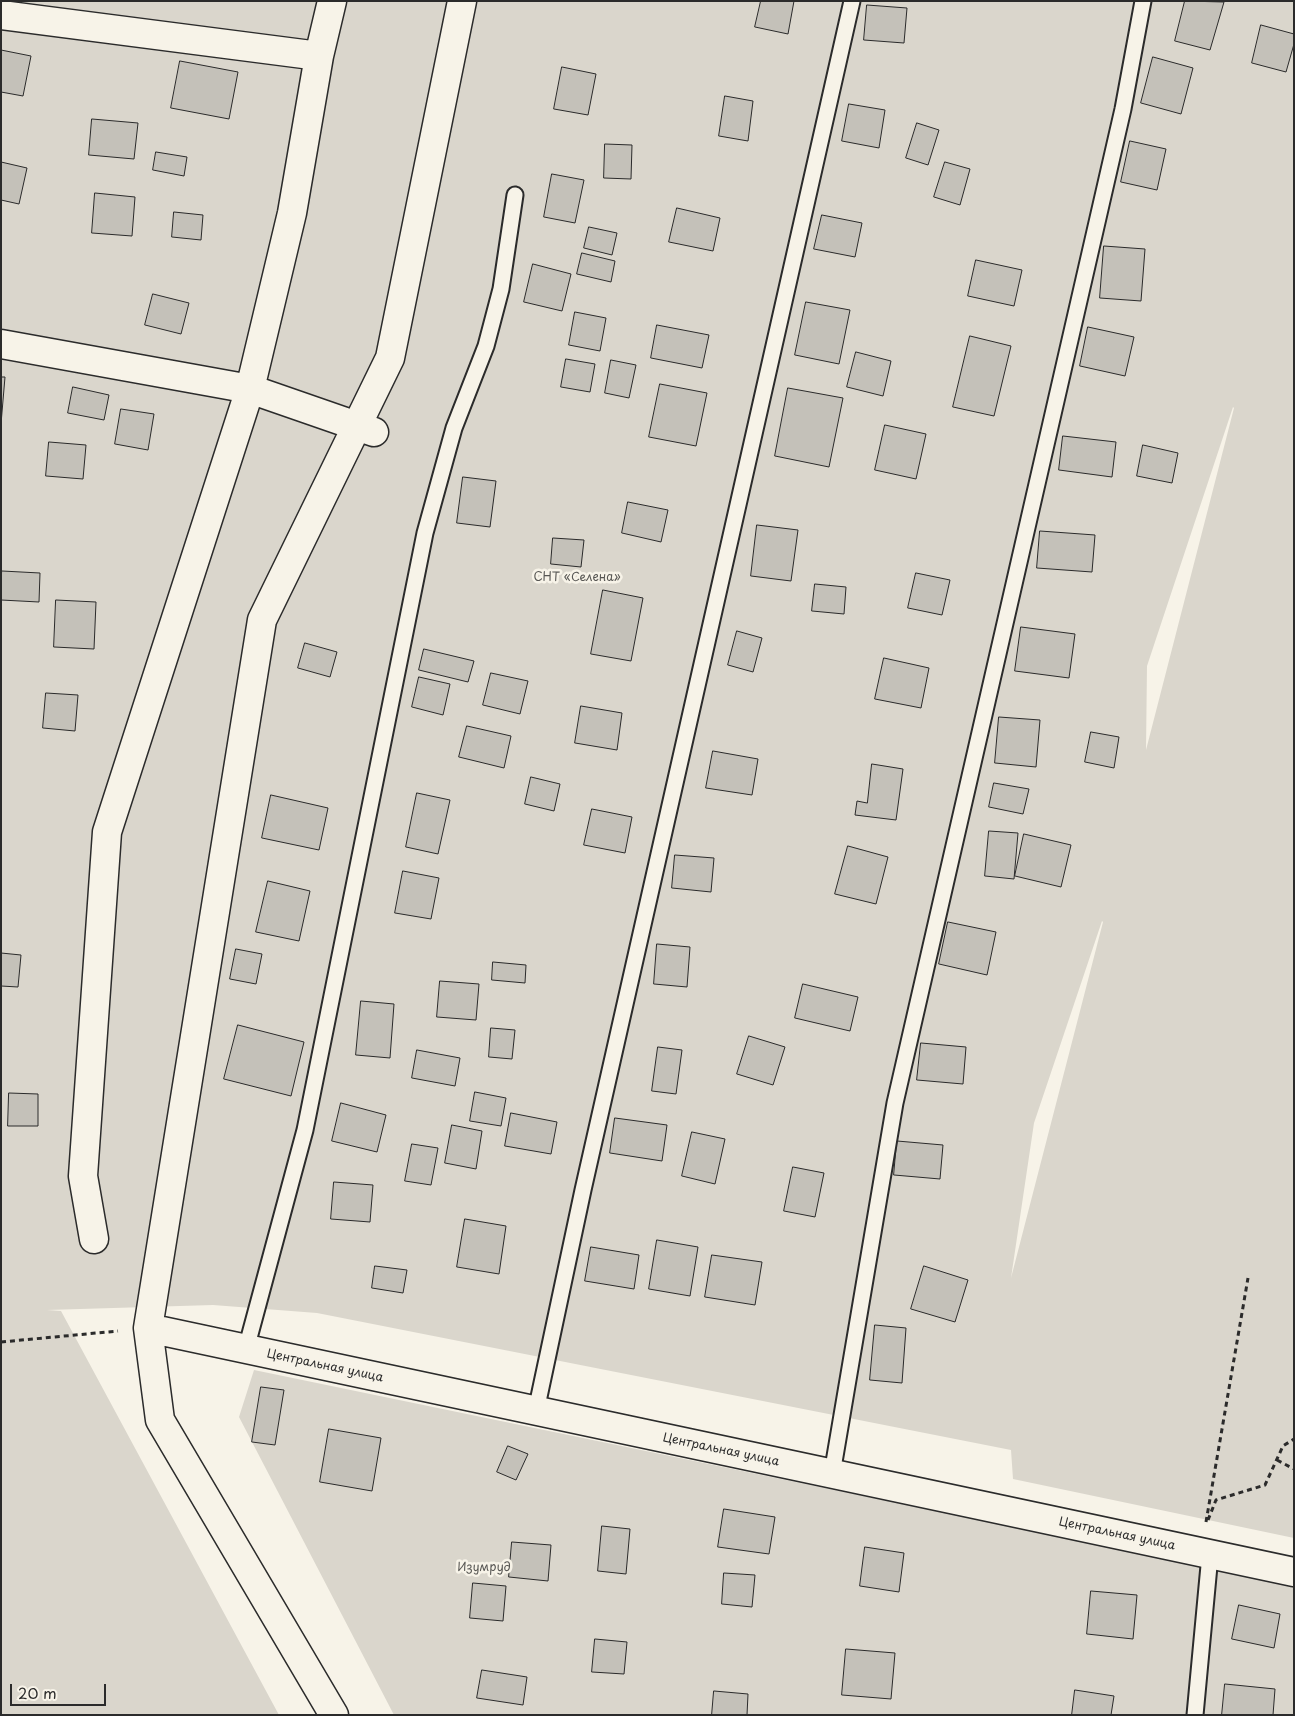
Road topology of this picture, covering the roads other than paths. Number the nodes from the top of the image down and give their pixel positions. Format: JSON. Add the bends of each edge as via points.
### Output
{"nodes":[{"id":1,"x":332,"y":1,"type":"edge"},
{"id":2,"x":462,"y":1,"type":"edge"},
{"id":3,"x":852,"y":1,"type":"edge"},
{"id":4,"x":1144,"y":1,"type":"edge"},
{"id":5,"x":1,"y":15,"type":"edge"},
{"id":6,"x":318,"y":56,"type":"junction"},
{"id":7,"x":515,"y":195,"type":"dead end"},
{"id":8,"x":1,"y":344,"type":"edge"},
{"id":9,"x":250,"y":389,"type":"junction"},
{"id":10,"x":365,"y":429,"type":"junction"},
{"id":11,"x":94,"y":1239,"type":"dead end"},
{"id":12,"x":148,"y":1328,"type":"junction"},
{"id":13,"x":246,"y":1349,"type":"junction"},
{"id":14,"x":536,"y":1411,"type":"junction"},
{"id":15,"x":832,"y":1474,"type":"junction"},
{"id":16,"x":1210,"y":1554,"type":"junction"},
{"id":17,"x":1294,"y":1572,"type":"edge"},
{"id":18,"x":334,"y":1715,"type":"edge"},
{"id":19,"x":1195,"y":1715,"type":"edge"}],
"edges":[{"from":1,"to":6,"type":"street"},
{"from":2,"to":10,"type":"street","via":[[390,358]]},
{"from":3,"to":14,"type":"lane"},
{"from":4,"to":15,"type":"lane","via":[[1121,118],[895,1103]]},
{"from":5,"to":6,"type":"street"},
{"from":6,"to":9,"type":"street","via":[[292,213]]},
{"from":7,"to":13,"type":"lane","via":[[501,288],[486,346],[454,428],[425,533],[305,1130]]},
{"from":8,"to":9,"type":"street"},
{"from":9,"to":10,"type":"street"},
{"from":9,"to":11,"type":"street","via":[[107,832],[83,1176]]},
{"from":10,"to":12,"type":"street","via":[[262,620]]},
{"from":12,"to":13,"type":"street","name":"Центральная улица"},
{"from":12,"to":18,"type":"street","via":[[160,1420]]},
{"from":13,"to":14,"type":"street","name":"Центральная улица"},
{"from":14,"to":15,"type":"street","name":"Центральная улица"},
{"from":15,"to":16,"type":"street","name":"Центральная улица"},
{"from":16,"to":17,"type":"street","name":"Центральная улица"},
{"from":16,"to":19,"type":"lane"}]}
